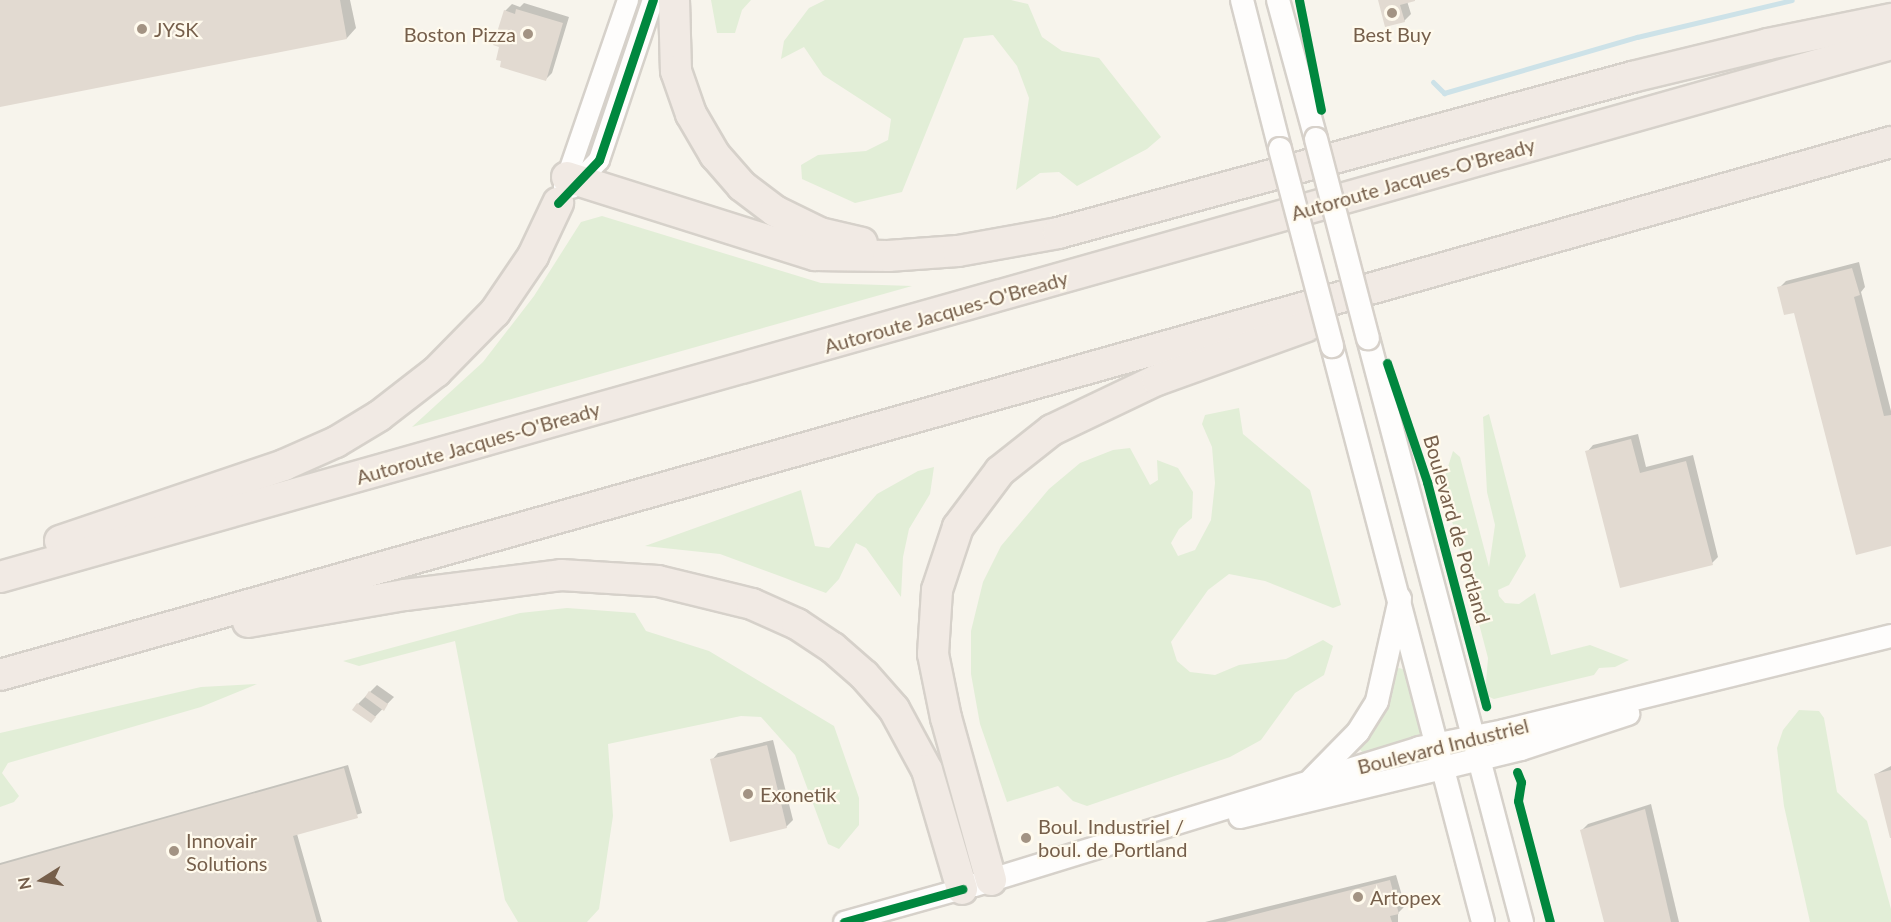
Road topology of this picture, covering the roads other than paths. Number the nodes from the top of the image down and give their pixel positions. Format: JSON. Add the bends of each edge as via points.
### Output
{"nodes":[{"id":1,"x":628,"y":0,"type":"edge"},
{"id":2,"x":653,"y":0,"type":"edge"},
{"id":3,"x":674,"y":0,"type":"edge"},
{"id":4,"x":1242,"y":0,"type":"edge"},
{"id":5,"x":1278,"y":0,"type":"edge"},
{"id":6,"x":1891,"y":19,"type":"edge"},
{"id":7,"x":1891,"y":45,"type":"edge"},
{"id":8,"x":1891,"y":142,"type":"edge"},
{"id":9,"x":568,"y":187,"type":"junction"},
{"id":10,"x":1568,"y":234,"type":"junction"},
{"id":11,"x":958,"y":250,"type":"junction"},
{"id":12,"x":0,"y":561,"type":"edge"},
{"id":13,"x":0,"y":577,"type":"edge"},
{"id":14,"x":1400,"y":598,"type":"junction"},
{"id":15,"x":1891,"y":636,"type":"edge"},
{"id":16,"x":88,"y":650,"type":"junction"},
{"id":17,"x":0,"y":675,"type":"edge"},
{"id":18,"x":1438,"y":744,"type":"junction"},
{"id":19,"x":1476,"y":749,"type":"junction"},
{"id":20,"x":1443,"y":767,"type":"junction"},
{"id":21,"x":1311,"y":780,"type":"junction"},
{"id":22,"x":1084,"y":854,"type":"junction"},
{"id":23,"x":991,"y":880,"type":"junction"},
{"id":24,"x":962,"y":889,"type":"junction"},
{"id":25,"x":844,"y":922,"type":"edge"},
{"id":26,"x":1483,"y":922,"type":"edge"},
{"id":27,"x":1522,"y":922,"type":"edge"}],
"edges":[{"from":1,"to":9,"type":"street"},
{"from":2,"to":9,"type":"street","via":[[599,160]]},
{"from":3,"to":11,"type":"highway","via":[[672,43],[685,99],[706,143],[747,191],[786,218],[831,236],[882,246]]},
{"from":4,"to":14,"type":"main road","bridge":true},
{"from":5,"to":19,"type":"main road","name":"Boulevard de Portland","bridge":true},
{"from":6,"to":11,"type":"highway","via":[[1623,80],[1072,229]]},
{"from":7,"to":13,"type":"highway","name":"Autoroute Jacques-O'Bready"},
{"from":8,"to":10,"type":"highway"},
{"from":9,"to":11,"type":"highway","via":[[814,255],[878,256]]},
{"from":9,"to":12,"type":"highway","via":[[529,263],[495,312],[436,372],[379,416],[336,442],[284,465]]},
{"from":10,"to":16,"type":"highway"},
{"from":10,"to":23,"type":"highway","via":[[1141,386],[1052,430],[991,480],[962,520],[946,556],[935,598],[932,644],[941,699]]},
{"from":14,"to":18,"type":"main road"},
{"from":14,"to":21,"type":"main road","via":[[1377,701],[1358,732]]},
{"from":15,"to":19,"type":"main road","name":"Boulevard Industriel"},
{"from":16,"to":17,"type":"highway"},
{"from":16,"to":24,"type":"highway","via":[[405,595],[545,576],[634,578],[712,592],[762,608],[809,631],[846,657],[879,691],[923,760]]},
{"from":18,"to":19,"type":"main road","name":"Boulevard Industriel"},
{"from":18,"to":20,"type":"main road"},
{"from":18,"to":21,"type":"main road","name":"Boulevard Industriel"},
{"from":19,"to":20,"type":"main road","name":"Boulevard Industriel"},
{"from":19,"to":27,"type":"main road","name":"Boulevard de Portland"},
{"from":20,"to":22,"type":"main road","name":"Boulevard Industriel"},
{"from":20,"to":26,"type":"main road"},
{"from":21,"to":22,"type":"main road","name":"Boulevard Industriel"},
{"from":22,"to":23,"type":"main road","name":"Boulevard Industriel"},
{"from":23,"to":24,"type":"main road","name":"Boulevard Industriel"},
{"from":24,"to":25,"type":"street","name":"Boulevard Industriel"}]}
